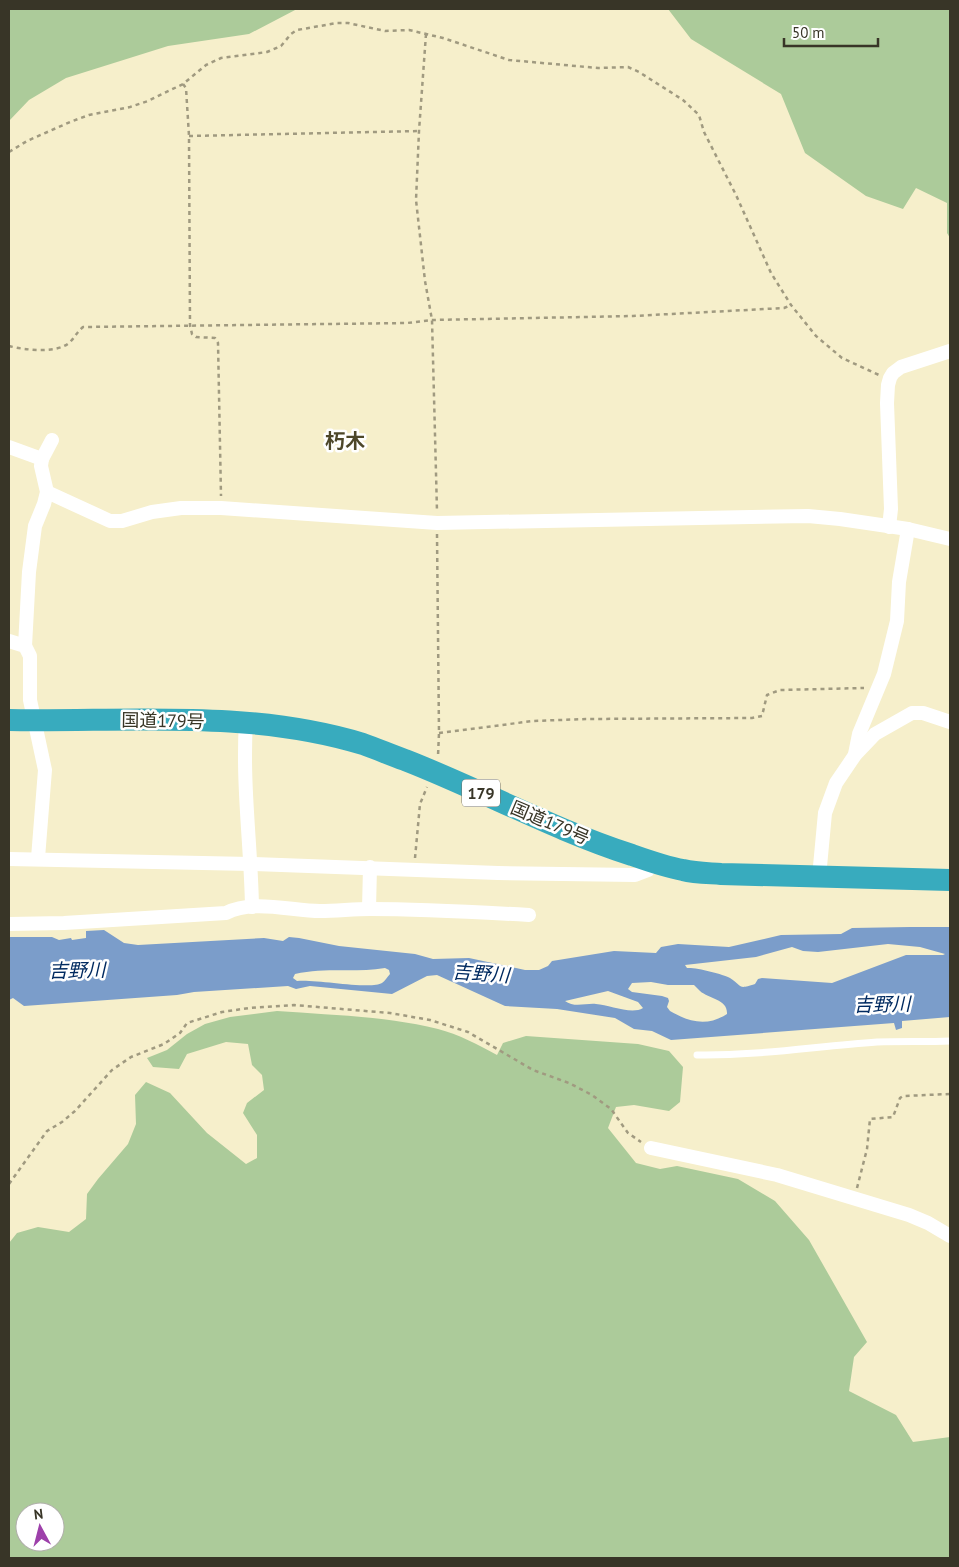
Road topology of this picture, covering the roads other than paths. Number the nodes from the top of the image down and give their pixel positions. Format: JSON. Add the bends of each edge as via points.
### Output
{"nodes":[{"id":1,"x":950,"y":352,"type":"edge"},
{"id":2,"x":52,"y":440,"type":"dead end"},
{"id":3,"x":9,"y":447,"type":"edge"},
{"id":4,"x":42,"y":459,"type":"junction"},
{"id":5,"x":46,"y":492,"type":"junction"},
{"id":6,"x":889,"y":527,"type":"junction"},
{"id":7,"x":908,"y":529,"type":"junction"},
{"id":8,"x":950,"y":539,"type":"edge"},
{"id":9,"x":9,"y":641,"type":"edge"},
{"id":10,"x":25,"y":646,"type":"junction"},
{"id":11,"x":9,"y":720,"type":"edge"},
{"id":12,"x":34,"y":721,"type":"junction"},
{"id":13,"x":246,"y":722,"type":"junction"},
{"id":14,"x":950,"y":722,"type":"edge"},
{"id":15,"x":855,"y":755,"type":"junction"},
{"id":16,"x":38,"y":858,"type":"junction"},
{"id":17,"x":9,"y":859,"type":"edge"},
{"id":18,"x":653,"y":862,"type":"junction"},
{"id":19,"x":251,"y":864,"type":"junction"},
{"id":20,"x":370,"y":867,"type":"junction"},
{"id":21,"x":819,"y":876,"type":"junction"},
{"id":22,"x":950,"y":880,"type":"edge"},
{"id":23,"x":252,"y":907,"type":"junction"},
{"id":24,"x":369,"y":909,"type":"junction"},
{"id":25,"x":529,"y":916,"type":"dead end"},
{"id":26,"x":9,"y":924,"type":"edge"},
{"id":27,"x":950,"y":1041,"type":"edge"},
{"id":28,"x":698,"y":1055,"type":"dead end"},
{"id":29,"x":651,"y":1148,"type":"road end"},
{"id":30,"x":950,"y":1236,"type":"edge"}],
"edges":[{"from":1,"to":6,"type":"street","via":[[901,367],[890,378],[887,403]]},
{"from":2,"to":4,"type":"street"},
{"from":3,"to":4,"type":"street"},
{"from":4,"to":5,"type":"street"},
{"from":5,"to":6,"type":"street","via":[[110,521],[122,522],[152,512],[221,508],[437,523],[808,516]]},
{"from":5,"to":10,"type":"street","via":[[35,526]]},
{"from":6,"to":7,"type":"street"},
{"from":7,"to":8,"type":"street"},
{"from":7,"to":15,"type":"street","via":[[899,582],[897,621],[884,674],[859,734]]},
{"from":9,"to":10,"type":"street"},
{"from":10,"to":12,"type":"street","via":[[30,656],[30,700]]},
{"from":11,"to":12,"type":"highway","name":"国道179号","number":"179"},
{"from":12,"to":13,"type":"highway","name":"国道179号","number":"179"},
{"from":12,"to":16,"type":"street","via":[[45,770]]},
{"from":13,"to":18,"type":"highway","name":"国道179号","number":"179","via":[[285,726],[363,744],[433,771],[568,832]]},
{"from":13,"to":19,"type":"street"},
{"from":14,"to":15,"type":"street","via":[[923,713],[912,714],[875,734]]},
{"from":15,"to":21,"type":"street","via":[[836,783],[825,813]]},
{"from":16,"to":17,"type":"street"},
{"from":16,"to":19,"type":"street"},
{"from":18,"to":20,"type":"street","via":[[648,870],[635,875]]},
{"from":18,"to":21,"type":"highway","name":"国道179号","number":"179","via":[[683,870],[721,874]]},
{"from":19,"to":20,"type":"street"},
{"from":19,"to":23,"type":"street"},
{"from":20,"to":24,"type":"street"},
{"from":21,"to":22,"type":"highway","name":"国道179号","number":"179"},
{"from":23,"to":24,"type":"street","via":[[318,911]]},
{"from":23,"to":26,"type":"street","via":[[226,913]]},
{"from":24,"to":25,"type":"street"},
{"from":27,"to":28,"type":"lane","via":[[877,1042]]},
{"from":29,"to":30,"type":"street","via":[[777,1175],[909,1215]]}]}
